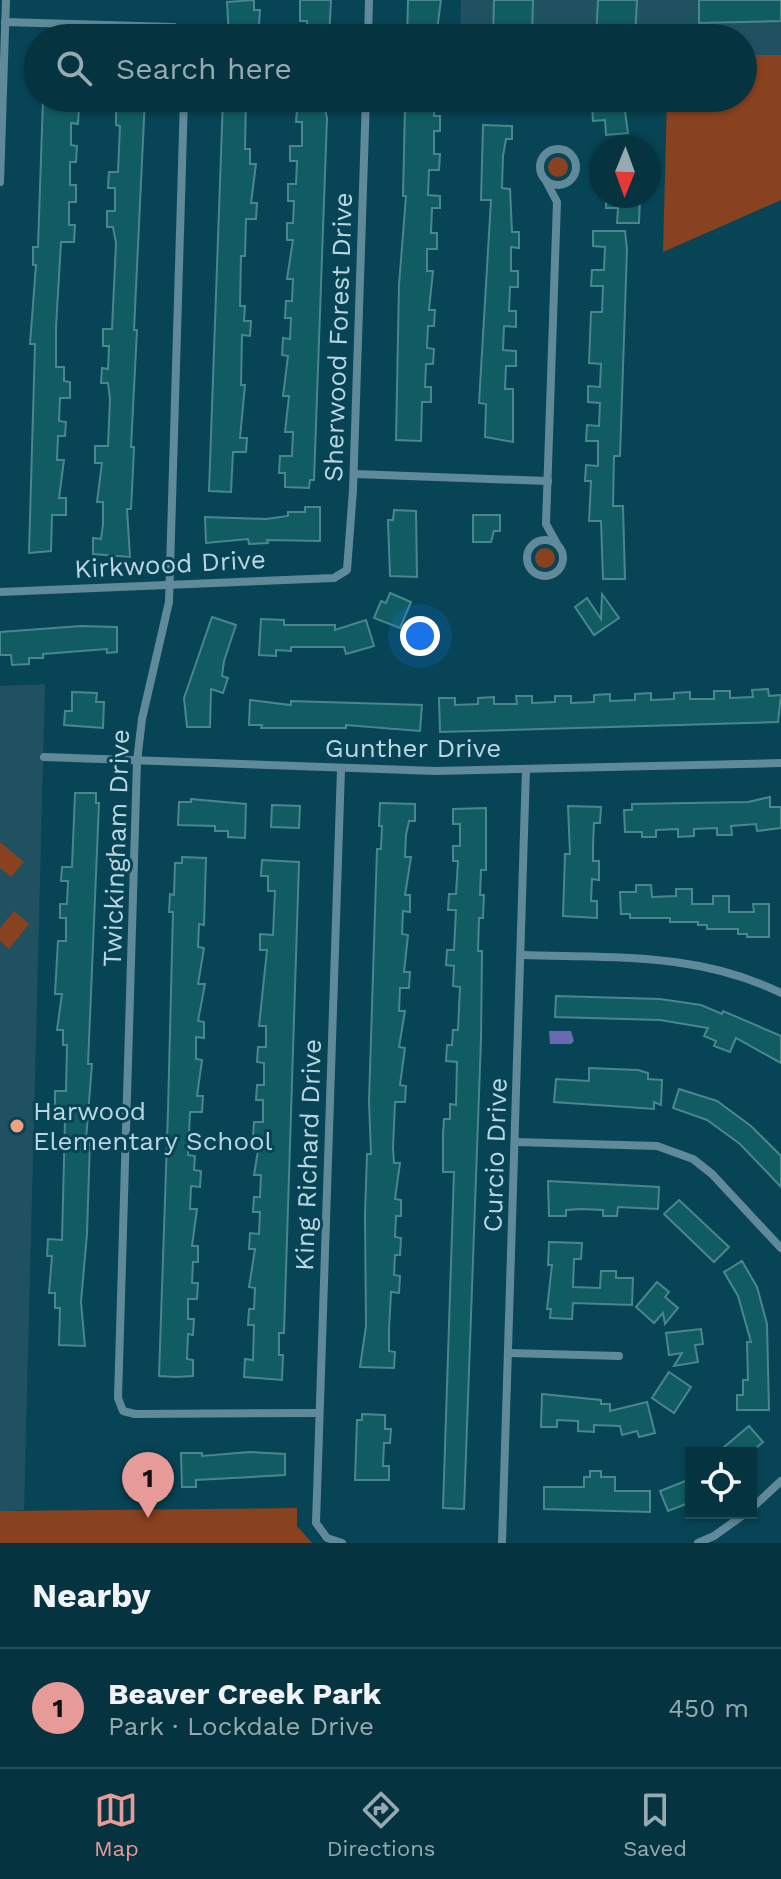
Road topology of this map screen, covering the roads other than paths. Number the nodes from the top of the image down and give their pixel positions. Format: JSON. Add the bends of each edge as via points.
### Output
{"nodes":[{"id":1,"x":6,"y":0,"type":"edge"},
{"id":2,"x":369,"y":0,"type":"edge"},
{"id":3,"x":5,"y":22,"type":"junction"},
{"id":4,"x":74,"y":24,"type":"edge"},
{"id":5,"x":368,"y":24,"type":"edge"},
{"id":6,"x":184,"y":112,"type":"edge"},
{"id":7,"x":366,"y":112,"type":"edge"},
{"id":8,"x":546,"y":181,"type":"junction"},
{"id":9,"x":0,"y":182,"type":"edge"},
{"id":10,"x":569,"y":182,"type":"junction"},
{"id":11,"x":557,"y":202,"type":"junction"},
{"id":12,"x":354,"y":474,"type":"junction"},
{"id":13,"x":548,"y":481,"type":"junction"},
{"id":14,"x":546,"y":524,"type":"junction"},
{"id":15,"x":534,"y":543,"type":"junction"},
{"id":16,"x":557,"y":544,"type":"junction"},
{"id":17,"x":342,"y":575,"type":"joint"},
{"id":18,"x":169,"y":584,"type":"junction"},
{"id":19,"x":0,"y":592,"type":"edge"},
{"id":20,"x":44,"y":757,"type":"dead end"},
{"id":21,"x":137,"y":761,"type":"junction"},
{"id":22,"x":781,"y":763,"type":"edge"},
{"id":23,"x":341,"y":769,"type":"junction"},
{"id":24,"x":526,"y":769,"type":"junction"},
{"id":25,"x":522,"y":955,"type":"junction"},
{"id":26,"x":781,"y":993,"type":"edge"},
{"id":27,"x":516,"y":1142,"type":"junction"},
{"id":28,"x":781,"y":1248,"type":"edge"},
{"id":29,"x":509,"y":1353,"type":"junction"},
{"id":30,"x":619,"y":1356,"type":"dead end"},
{"id":31,"x":319,"y":1413,"type":"junction"},
{"id":32,"x":781,"y":1481,"type":"edge"},
{"id":33,"x":757,"y":1503,"type":"edge"},
{"id":34,"x":738,"y":1519,"type":"edge"},
{"id":35,"x":342,"y":1543,"type":"edge"},
{"id":36,"x":502,"y":1543,"type":"edge"},
{"id":37,"x":698,"y":1543,"type":"edge"}],
"edges":[{"from":1,"to":3,"type":"street"},
{"from":2,"to":5,"type":"street"},
{"from":3,"to":4,"type":"street"},
{"from":3,"to":9,"type":"street"},
{"from":6,"to":18,"type":"street","name":"Twickingham Drive"},
{"from":7,"to":12,"type":"street","name":"Sherwood Forest Drive"},
{"from":8,"to":10,"type":"street","via":[[557,186]]},
{"from":8,"to":10,"type":"street","via":[[540,164],[555,149],[567,151],[575,160]]},
{"from":8,"to":11,"type":"street"},
{"from":10,"to":11,"type":"street"},
{"from":11,"to":13,"type":"street"},
{"from":12,"to":13,"type":"street"},
{"from":12,"to":17,"type":"street","name":"Sherwood Forest Drive","via":[[350,563]]},
{"from":13,"to":14,"type":"street"},
{"from":14,"to":15,"type":"street"},
{"from":14,"to":16,"type":"street"},
{"from":15,"to":16,"type":"street","via":[[546,539]]},
{"from":15,"to":16,"type":"street","via":[[528,564],[542,576],[554,574],[562,564]]},
{"from":17,"to":18,"type":"street","name":"Kirkwood Drive"},
{"from":18,"to":19,"type":"street","name":"Kirkwood Drive"},
{"from":18,"to":21,"type":"street","name":"Twickingham Drive","via":[[167,619]]},
{"from":20,"to":21,"type":"street","name":"Gunther Drive"},
{"from":21,"to":23,"type":"street","name":"Gunther Drive"},
{"from":21,"to":31,"type":"street","name":"Twickingham Drive","via":[[118,1398],[123,1411],[135,1414]]},
{"from":22,"to":24,"type":"street","name":"Gunther Drive"},
{"from":23,"to":24,"type":"street","name":"Gunther Drive"},
{"from":23,"to":31,"type":"street","name":"King Richard Drive"},
{"from":24,"to":25,"type":"street","name":"Curcio Drive"},
{"from":25,"to":26,"type":"street","via":[[676,960],[751,979]]},
{"from":25,"to":27,"type":"street","name":"Curcio Drive"},
{"from":27,"to":28,"type":"street","via":[[657,1146],[676,1152],[712,1174]]},
{"from":27,"to":29,"type":"street","name":"Curcio Drive"},
{"from":29,"to":30,"type":"street"},
{"from":29,"to":36,"type":"street","name":"Curcio Drive"},
{"from":31,"to":35,"type":"street","name":"King Richard Drive","via":[[316,1523],[327,1538]]},
{"from":32,"to":33,"type":"street"},
{"from":34,"to":37,"type":"street"}]}
